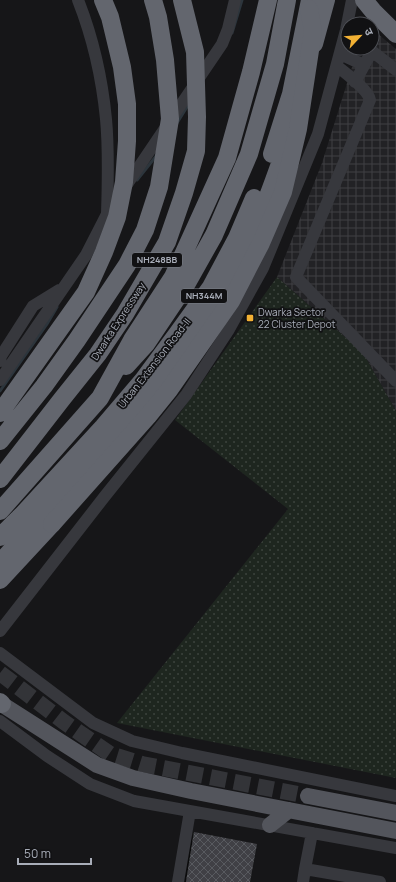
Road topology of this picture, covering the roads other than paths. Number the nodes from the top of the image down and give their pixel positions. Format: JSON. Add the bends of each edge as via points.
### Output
{"nodes":[{"id":1,"x":78,"y":0,"type":"edge"},
{"id":2,"x":103,"y":0,"type":"edge"},
{"id":3,"x":153,"y":0,"type":"edge"},
{"id":4,"x":182,"y":0,"type":"edge"},
{"id":5,"x":234,"y":0,"type":"edge"},
{"id":6,"x":268,"y":0,"type":"edge"},
{"id":7,"x":287,"y":0,"type":"edge"},
{"id":8,"x":326,"y":0,"type":"edge"},
{"id":9,"x":352,"y":0,"type":"edge"},
{"id":10,"x":364,"y":0,"type":"edge"},
{"id":11,"x":310,"y":4,"type":"edge"},
{"id":12,"x":349,"y":16,"type":"edge"},
{"id":13,"x":396,"y":34,"type":"edge"},
{"id":14,"x":340,"y":54,"type":"edge"},
{"id":15,"x":344,"y":56,"type":"edge"},
{"id":16,"x":367,"y":56,"type":"edge"},
{"id":17,"x":379,"y":56,"type":"edge"},
{"id":18,"x":364,"y":65,"type":"junction"},
{"id":19,"x":337,"y":66,"type":"junction"},
{"id":20,"x":396,"y":70,"type":"edge"},
{"id":21,"x":355,"y":82,"type":"junction"},
{"id":22,"x":107,"y":214,"type":"junction"},
{"id":23,"x":64,"y":287,"type":"junction"},
{"id":24,"x":0,"y":361,"type":"edge"},
{"id":25,"x":0,"y":380,"type":"edge"},
{"id":26,"x":396,"y":381,"type":"edge"},
{"id":27,"x":100,"y":398,"type":"junction"},
{"id":28,"x":0,"y":413,"type":"edge"},
{"id":29,"x":0,"y":441,"type":"edge"},
{"id":30,"x":0,"y":479,"type":"edge"},
{"id":31,"x":0,"y":511,"type":"edge"},
{"id":32,"x":0,"y":538,"type":"edge"},
{"id":33,"x":0,"y":563,"type":"edge"},
{"id":34,"x":0,"y":580,"type":"edge"},
{"id":35,"x":0,"y":631,"type":"edge"},
{"id":36,"x":0,"y":653,"type":"edge"},
{"id":37,"x":0,"y":708,"type":"edge"},
{"id":38,"x":308,"y":796,"type":"tunnel mouth"},
{"id":39,"x":396,"y":796,"type":"edge"},
{"id":40,"x":190,"y":810,"type":"junction"},
{"id":41,"x":289,"y":810,"type":"junction"},
{"id":42,"x":396,"y":813,"type":"edge"},
{"id":43,"x":270,"y":825,"type":"junction"},
{"id":44,"x":396,"y":831,"type":"edge"},
{"id":45,"x":312,"y":833,"type":"junction"},
{"id":46,"x":396,"y":848,"type":"edge"},
{"id":47,"x":305,"y":869,"type":"junction"},
{"id":48,"x":178,"y":882,"type":"edge"},
{"id":49,"x":303,"y":882,"type":"edge"},
{"id":50,"x":380,"y":882,"type":"edge"}],
"edges":[{"from":1,"to":22,"type":"street","via":[[99,72],[106,119]]},
{"from":2,"to":28,"type":"highway","bridge":true,"via":[[110,17],[122,67],[126,104],[128,141],[117,217],[86,292]]},
{"from":3,"to":29,"type":"highway","number":"NH248BB","bridge":true,"via":[[165,60],[170,119],[159,187],[145,230],[127,265],[82,334]]},
{"from":4,"to":30,"type":"highway","name":"Dwarka Expressway","number":"NH248BB","bridge":true,"via":[[195,52],[196,151],[167,242],[125,314],[98,354]]},
{"from":5,"to":22,"type":"street","via":[[222,44]]},
{"from":6,"to":27,"type":"highway","via":[[226,158],[173,277],[132,340]]},
{"from":7,"to":27,"type":"highway","name":"Urban Extension Road-II","number":"NH344M","via":[[275,64],[249,154],[214,235],[187,283],[146,344]]},
{"from":8,"to":33,"type":"highway","via":[[293,128],[272,188],[230,280],[186,348],[153,392],[115,438]]},
{"from":9,"to":12,"type":"street"},
{"from":10,"to":13,"type":"highway"},
{"from":11,"to":32,"type":"highway","name":"Urban Extension Road-II","number":"NH344M","via":[[291,94],[269,163],[237,238],[211,288],[143,380]]},
{"from":11,"to":34,"type":"highway","bridge":true,"via":[[313,31],[298,129],[283,192],[261,243],[231,301],[169,390],[117,452]]},
{"from":14,"to":19,"type":"street"},
{"from":15,"to":18,"type":"street"},
{"from":16,"to":18,"type":"street"},
{"from":17,"to":20,"type":"street"},
{"from":18,"to":21,"type":"street"},
{"from":19,"to":21,"type":"street"},
{"from":19,"to":35,"type":"street","via":[[318,134],[290,205],[263,268],[228,331],[186,395]]},
{"from":21,"to":26,"type":"street","via":[[368,94],[370,103],[296,277]]},
{"from":22,"to":23,"type":"street","via":[[86,255]]},
{"from":23,"to":24,"type":"street","via":[[33,306]]},
{"from":23,"to":25,"type":"street"},
{"from":27,"to":31,"type":"highway"},
{"from":36,"to":39,"type":"street","via":[[93,723],[132,741],[189,755]]},
{"from":37,"to":40,"type":"street","via":[[47,756],[90,784],[134,801]]},
{"from":37,"to":41,"type":"main road","via":[[97,765],[133,778]]},
{"from":38,"to":42,"type":"main road"},
{"from":40,"to":43,"type":"street"},
{"from":40,"to":48,"type":"street"},
{"from":41,"to":43,"type":"main road"},
{"from":41,"to":44,"type":"main road"},
{"from":43,"to":45,"type":"street"},
{"from":45,"to":46,"type":"street"},
{"from":45,"to":47,"type":"street"},
{"from":47,"to":49,"type":"street"},
{"from":47,"to":50,"type":"street"}]}
